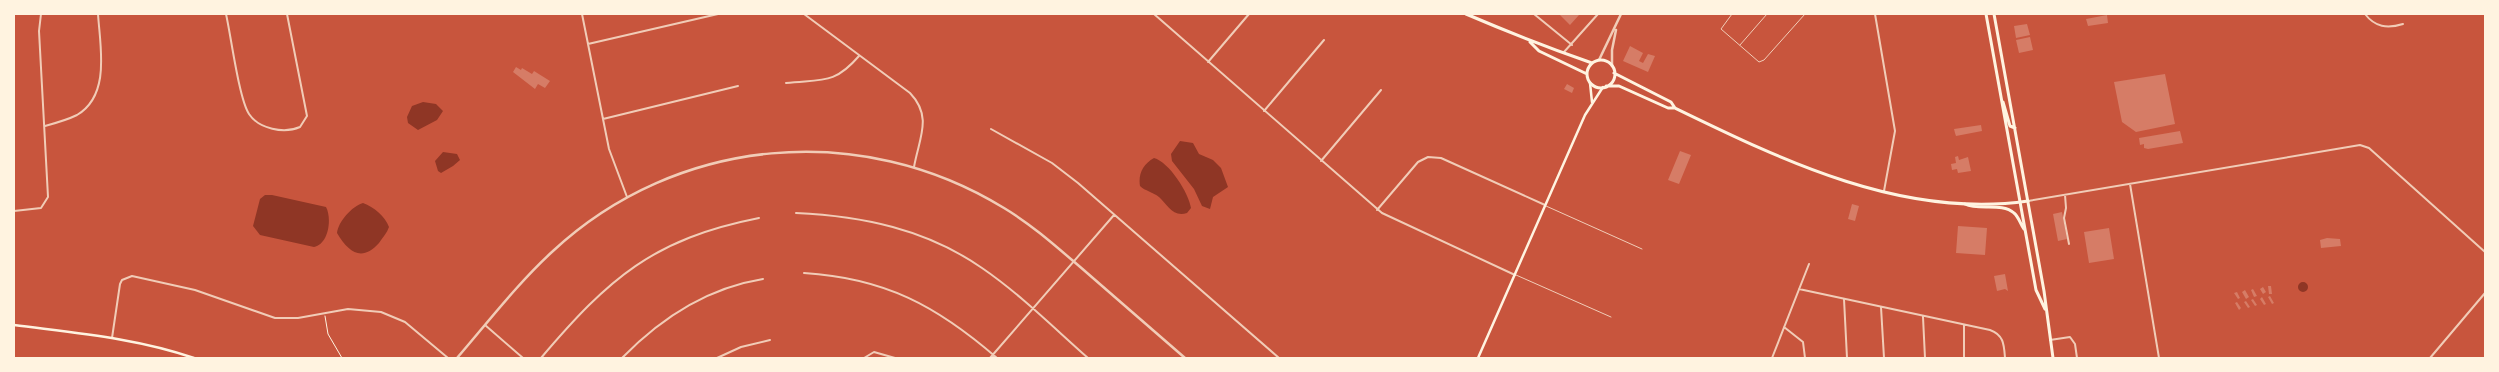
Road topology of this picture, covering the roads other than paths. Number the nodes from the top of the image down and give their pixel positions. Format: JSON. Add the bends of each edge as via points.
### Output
{"nodes":[{"id":1,"x":40,"y":14,"type":"edge"},
{"id":2,"x":98,"y":14,"type":"edge"},
{"id":3,"x":226,"y":14,"type":"edge"},
{"id":4,"x":287,"y":14,"type":"edge"},
{"id":5,"x":582,"y":14,"type":"edge"},
{"id":6,"x":718,"y":14,"type":"edge"},
{"id":7,"x":804,"y":14,"type":"edge"},
{"id":8,"x":1154,"y":14,"type":"edge"},
{"id":9,"x":1249,"y":14,"type":"edge"},
{"id":10,"x":1466,"y":14,"type":"edge"},
{"id":11,"x":1534,"y":14,"type":"edge"},
{"id":12,"x":1598,"y":14,"type":"edge"},
{"id":13,"x":1621,"y":14,"type":"edge"},
{"id":14,"x":1732,"y":14,"type":"edge"},
{"id":15,"x":1767,"y":14,"type":"edge"},
{"id":16,"x":1805,"y":14,"type":"edge"},
{"id":17,"x":1875,"y":14,"type":"edge"},
{"id":18,"x":1986,"y":14,"type":"edge"},
{"id":19,"x":1994,"y":14,"type":"edge"},
{"id":20,"x":2365,"y":14,"type":"edge"},
{"id":21,"x":2403,"y":24,"type":"dead end"},
{"id":22,"x":1616,"y":27,"type":"junction"},
{"id":23,"x":1324,"y":40,"type":"dead end"},
{"id":24,"x":1530,"y":42,"type":"junction"},
{"id":25,"x":588,"y":44,"type":"junction"},
{"id":26,"x":1572,"y":45,"type":"junction"},
{"id":27,"x":1740,"y":45,"type":"junction"},
{"id":28,"x":1563,"y":53,"type":"junction"},
{"id":29,"x":859,"y":56,"type":"junction"},
{"id":30,"x":1599,"y":60,"type":"junction"},
{"id":31,"x":1208,"y":62,"type":"junction"},
{"id":32,"x":1592,"y":63,"type":"junction"},
{"id":33,"x":1612,"y":66,"type":"junction"},
{"id":34,"x":1614,"y":73,"type":"junction"},
{"id":35,"x":1587,"y":74,"type":"junction"},
{"id":36,"x":786,"y":83,"type":"dead end"},
{"id":37,"x":1590,"y":83,"type":"junction"},
{"id":38,"x":738,"y":86,"type":"dead end"},
{"id":39,"x":1605,"y":87,"type":"junction"},
{"id":40,"x":1381,"y":90,"type":"dead end"},
{"id":41,"x":2001,"y":99,"type":"junction"},
{"id":42,"x":1592,"y":102,"type":"junction"},
{"id":43,"x":1675,"y":108,"type":"junction"},
{"id":44,"x":1264,"y":111,"type":"junction"},
{"id":45,"x":602,"y":119,"type":"junction"},
{"id":46,"x":45,"y":126,"type":"junction"},
{"id":47,"x":2015,"y":128,"type":"junction"},
{"id":48,"x":991,"y":129,"type":"dead end"},
{"id":49,"x":1321,"y":161,"type":"junction"},
{"id":50,"x":914,"y":167,"type":"junction"},
{"id":51,"x":2130,"y":184,"type":"junction"},
{"id":52,"x":1884,"y":193,"type":"junction"},
{"id":53,"x":2065,"y":195,"type":"junction"},
{"id":54,"x":627,"y":197,"type":"junction"},
{"id":55,"x":2028,"y":201,"type":"junction"},
{"id":56,"x":2020,"y":202,"type":"junction"},
{"id":57,"x":1965,"y":204,"type":"junction"},
{"id":58,"x":1546,"y":206,"type":"junction"},
{"id":59,"x":1377,"y":210,"type":"junction"},
{"id":60,"x":14,"y":211,"type":"edge"},
{"id":61,"x":796,"y":213,"type":"dead end"},
{"id":62,"x":1114,"y":215,"type":"junction"},
{"id":63,"x":759,"y":218,"type":"dead end"},
{"id":64,"x":2025,"y":230,"type":"junction"},
{"id":65,"x":2068,"y":244,"type":"dead end"},
{"id":66,"x":1642,"y":249,"type":"dead end"},
{"id":67,"x":2485,"y":252,"type":"edge"},
{"id":68,"x":1074,"y":262,"type":"junction"},
{"id":69,"x":1809,"y":264,"type":"dead end"},
{"id":70,"x":804,"y":273,"type":"dead end"},
{"id":71,"x":1515,"y":275,"type":"junction"},
{"id":72,"x":763,"y":279,"type":"dead end"},
{"id":73,"x":1800,"y":289,"type":"junction"},
{"id":74,"x":2485,"y":293,"type":"edge"},
{"id":75,"x":1844,"y":299,"type":"junction"},
{"id":76,"x":1881,"y":307,"type":"junction"},
{"id":77,"x":1032,"y":309,"type":"junction"},
{"id":78,"x":2046,"y":309,"type":"junction"},
{"id":79,"x":1923,"y":316,"type":"junction"},
{"id":80,"x":1611,"y":317,"type":"dead end"},
{"id":81,"x":14,"y":325,"type":"edge"},
{"id":82,"x":1964,"y":325,"type":"junction"},
{"id":83,"x":486,"y":326,"type":"junction"},
{"id":84,"x":1784,"y":327,"type":"junction"},
{"id":85,"x":112,"y":338,"type":"junction"},
{"id":86,"x":770,"y":340,"type":"dead end"},
{"id":87,"x":2050,"y":340,"type":"junction"},
{"id":88,"x":993,"y":354,"type":"junction"},
{"id":89,"x":194,"y":358,"type":"edge"},
{"id":90,"x":448,"y":358,"type":"edge"},
{"id":91,"x":457,"y":358,"type":"edge"},
{"id":92,"x":522,"y":358,"type":"edge"},
{"id":93,"x":541,"y":358,"type":"edge"},
{"id":94,"x":622,"y":358,"type":"edge"},
{"id":95,"x":717,"y":358,"type":"edge"},
{"id":96,"x":864,"y":358,"type":"edge"},
{"id":97,"x":895,"y":358,"type":"edge"},
{"id":98,"x":990,"y":358,"type":"edge"},
{"id":99,"x":997,"y":358,"type":"edge"},
{"id":100,"x":1088,"y":358,"type":"edge"},
{"id":101,"x":1185,"y":358,"type":"edge"},
{"id":102,"x":1279,"y":358,"type":"edge"},
{"id":103,"x":1478,"y":358,"type":"edge"},
{"id":104,"x":1772,"y":358,"type":"edge"},
{"id":105,"x":1805,"y":358,"type":"edge"},
{"id":106,"x":1847,"y":358,"type":"edge"},
{"id":107,"x":1884,"y":358,"type":"edge"},
{"id":108,"x":1925,"y":358,"type":"edge"},
{"id":109,"x":1964,"y":358,"type":"edge"},
{"id":110,"x":2005,"y":358,"type":"edge"},
{"id":111,"x":2053,"y":358,"type":"edge"},
{"id":112,"x":2077,"y":358,"type":"edge"},
{"id":113,"x":2159,"y":358,"type":"edge"},
{"id":114,"x":2430,"y":358,"type":"edge"}],
"edges":[{"from":1,"to":46,"type":"street"},
{"from":2,"to":46,"type":"street","via":[[100,61],[98,88],[93,99],[78,114]]},
{"from":3,"to":4,"type":"street","via":[[249,114],[262,125],[288,130],[303,124],[307,110]]},
{"from":5,"to":25,"type":"street"},
{"from":6,"to":25,"type":"street"},
{"from":7,"to":29,"type":"street"},
{"from":8,"to":31,"type":"street"},
{"from":9,"to":31,"type":"street"},
{"from":10,"to":24,"type":"main road"},
{"from":11,"to":26,"type":"street"},
{"from":12,"to":26,"type":"street"},
{"from":13,"to":22,"type":"street"},
{"from":14,"to":27,"type":"lane","via":[[1721,29]]},
{"from":15,"to":27,"type":"lane"},
{"from":16,"to":27,"type":"lane","via":[[1764,60],[1759,62]]},
{"from":17,"to":52,"type":"street","via":[[1895,131]]},
{"from":18,"to":41,"type":"main road"},
{"from":19,"to":47,"type":"main road"},
{"from":20,"to":21,"type":"street","via":[[2372,22],[2386,28]]},
{"from":22,"to":30,"type":"street"},
{"from":22,"to":33,"type":"street"},
{"from":23,"to":44,"type":"street"},
{"from":24,"to":28,"type":"main road"},
{"from":24,"to":35,"type":"main road","via":[[1539,51]]},
{"from":25,"to":45,"type":"street"},
{"from":26,"to":28,"type":"street"},
{"from":28,"to":32,"type":"main road"},
{"from":29,"to":36,"type":"street","via":[[841,75]]},
{"from":29,"to":50,"type":"street","via":[[910,93],[920,105],[923,117],[922,130]]},
{"from":30,"to":32,"type":"main road"},
{"from":30,"to":33,"type":"main road","via":[[1606,61]]},
{"from":31,"to":44,"type":"street"},
{"from":32,"to":35,"type":"main road"},
{"from":33,"to":34,"type":"main road"},
{"from":34,"to":39,"type":"main road","via":[[1612,81]]},
{"from":34,"to":43,"type":"main road","via":[[1671,102]]},
{"from":35,"to":37,"type":"main road"},
{"from":37,"to":39,"type":"main road"},
{"from":37,"to":42,"type":"main road"},
{"from":38,"to":45,"type":"street"},
{"from":39,"to":42,"type":"main road"},
{"from":39,"to":43,"type":"main road","via":[[1619,86],[1668,108]]},
{"from":40,"to":49,"type":"street"},
{"from":41,"to":47,"type":"main road","via":[[2007,110],[2010,126]]},
{"from":41,"to":56,"type":"main road"},
{"from":42,"to":58,"type":"main road"},
{"from":43,"to":52,"type":"main road","via":[[1808,168]]},
{"from":44,"to":49,"type":"street"},
{"from":45,"to":54,"type":"street","via":[[614,167]]},
{"from":46,"to":60,"type":"street","via":[[49,190],[47,201],[37,209]]},
{"from":47,"to":55,"type":"main road"},
{"from":48,"to":62,"type":"street","via":[[1061,170]]},
{"from":49,"to":59,"type":"street"},
{"from":50,"to":54,"type":"street","via":[[862,155],[821,152],[741,156],[668,178]]},
{"from":50,"to":68,"type":"street","via":[[966,187],[1002,206],[1036,229]]},
{"from":51,"to":53,"type":"street"},
{"from":51,"to":67,"type":"street","via":[[2360,144],[2369,148]]},
{"from":51,"to":113,"type":"street"},
{"from":52,"to":57,"type":"main road"},
{"from":53,"to":55,"type":"street"},
{"from":53,"to":65,"type":"street","via":[[2064,218]]},
{"from":54,"to":83,"type":"street","via":[[592,219],[553,250]]},
{"from":55,"to":56,"type":"main road"},
{"from":55,"to":78,"type":"main road"},
{"from":56,"to":57,"type":"main road"},
{"from":56,"to":64,"type":"main road"},
{"from":57,"to":64,"type":"main road","via":[[1975,208],[2011,210]]},
{"from":58,"to":59,"type":"street","via":[[1441,158],[1428,157],[1418,162]]},
{"from":58,"to":66,"type":"lane"},
{"from":58,"to":71,"type":"main road"},
{"from":59,"to":71,"type":"street"},
{"from":61,"to":77,"type":"street","via":[[847,216],[916,234],[983,268]]},
{"from":62,"to":68,"type":"street"},
{"from":62,"to":102,"type":"street"},
{"from":63,"to":93,"type":"street","via":[[697,234],[654,254],[630,269],[593,299]]},
{"from":64,"to":78,"type":"main road","via":[[2037,295]]},
{"from":68,"to":77,"type":"street"},
{"from":68,"to":101,"type":"street"},
{"from":69,"to":73,"type":"street"},
{"from":70,"to":88,"type":"street","via":[[867,282],[904,295],[953,321]]},
{"from":71,"to":80,"type":"lane"},
{"from":71,"to":103,"type":"main road"},
{"from":72,"to":94,"type":"street","via":[[730,286],[686,306],[649,332]]},
{"from":73,"to":75,"type":"street"},
{"from":73,"to":84,"type":"street"},
{"from":74,"to":114,"type":"street"},
{"from":75,"to":76,"type":"street"},
{"from":75,"to":106,"type":"street"},
{"from":76,"to":79,"type":"street"},
{"from":76,"to":107,"type":"street"},
{"from":77,"to":88,"type":"street"},
{"from":77,"to":100,"type":"street"},
{"from":78,"to":87,"type":"main road"},
{"from":79,"to":82,"type":"street"},
{"from":79,"to":108,"type":"street"},
{"from":81,"to":85,"type":"main road"},
{"from":82,"to":109,"type":"street"},
{"from":82,"to":110,"type":"street","via":[[1995,332],[2003,342]]},
{"from":83,"to":91,"type":"street"},
{"from":83,"to":92,"type":"street"},
{"from":84,"to":104,"type":"street"},
{"from":84,"to":105,"type":"street","via":[[1803,342]]},
{"from":85,"to":89,"type":"main road"},
{"from":85,"to":90,"type":"street","via":[[122,280],[132,276],[195,290],[275,318],[298,318],[348,309],[381,312],[405,322]]},
{"from":86,"to":95,"type":"street","via":[[741,347]]},
{"from":87,"to":111,"type":"main road"},
{"from":87,"to":112,"type":"street","via":[[2070,337],[2075,344]]},
{"from":88,"to":98,"type":"street"},
{"from":88,"to":99,"type":"street"},
{"from":96,"to":97,"type":"street","via":[[870,352]]}]}
